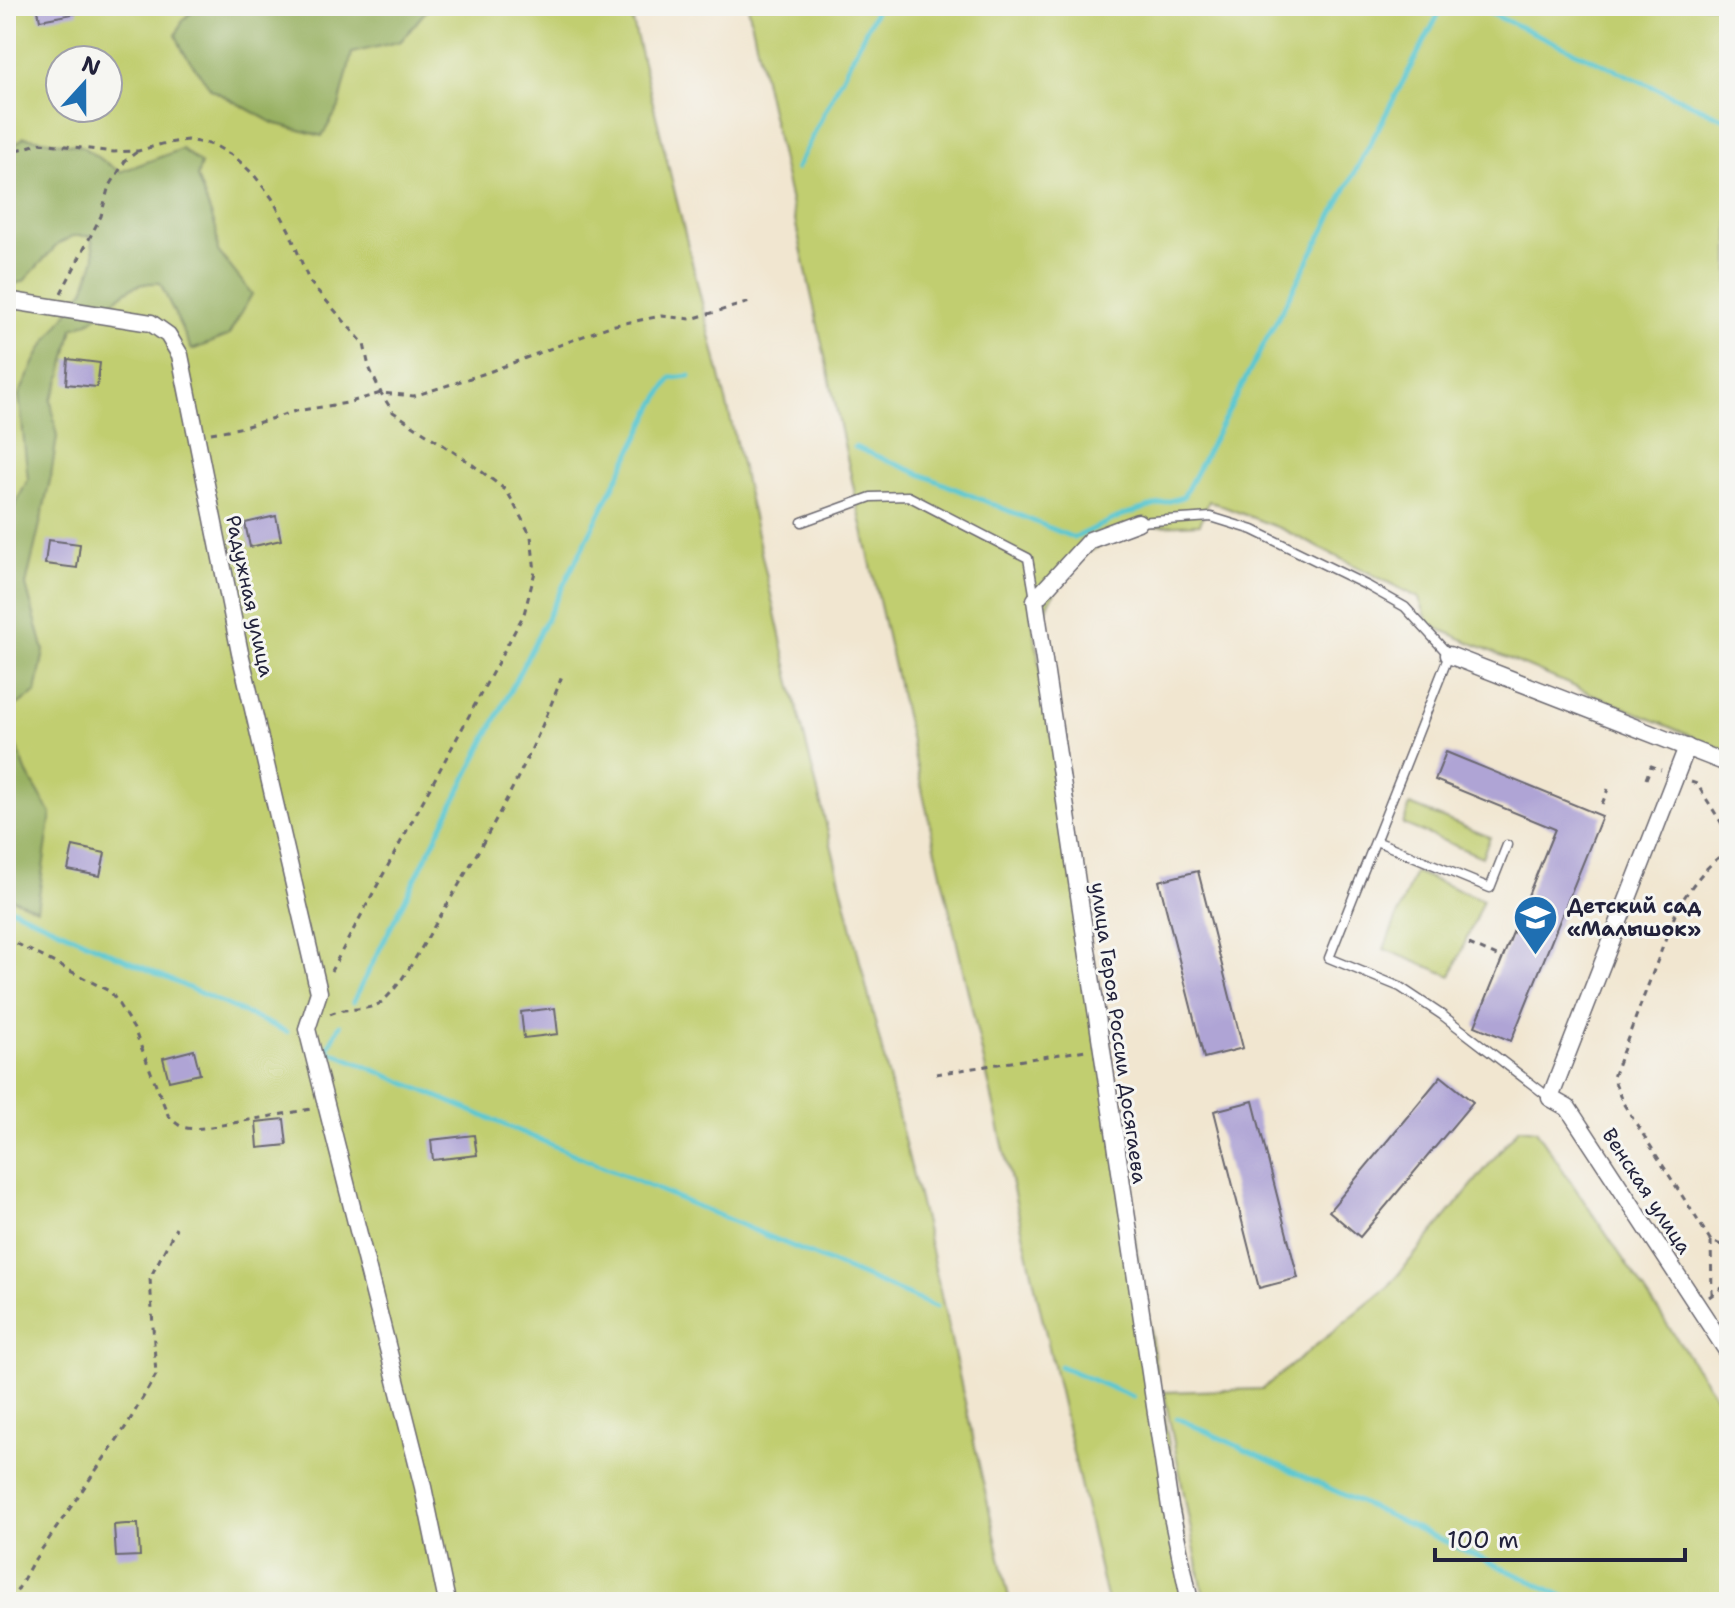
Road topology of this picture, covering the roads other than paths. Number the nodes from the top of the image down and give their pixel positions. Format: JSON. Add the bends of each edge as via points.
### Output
{"nodes":[{"id":1,"x":6,"y":300,"type":"edge"},
{"id":2,"x":802,"y":522,"type":"dead end"},
{"id":3,"x":1138,"y":522,"type":"joint"},
{"id":4,"x":1035,"y":600,"type":"junction"},
{"id":5,"x":1449,"y":655,"type":"junction"},
{"id":6,"x":1687,"y":747,"type":"junction"},
{"id":7,"x":1729,"y":764,"type":"edge"},
{"id":8,"x":1376,"y":841,"type":"junction"},
{"id":9,"x":1507,"y":845,"type":"dead end"},
{"id":10,"x":1550,"y":1098,"type":"junction"},
{"id":11,"x":1729,"y":1354,"type":"edge"},
{"id":12,"x":447,"y":1602,"type":"edge"},
{"id":13,"x":1190,"y":1602,"type":"edge"}],
"edges":[{"from":1,"to":12,"type":"street","name":"Радужная улица","via":[[151,323],[168,335],[180,355],[240,653],[319,992],[307,1029]]},
{"from":2,"to":4,"type":"lane","via":[[871,497],[908,496],[1028,558]]},
{"from":3,"to":4,"type":"street","via":[[1090,540]]},
{"from":3,"to":5,"type":"lane","via":[[1211,517],[1253,530],[1405,607]]},
{"from":4,"to":13,"type":"street","name":"улица Героя России Досягаева","via":[[1170,1507]]},
{"from":5,"to":6,"type":"street"},
{"from":5,"to":8,"type":"lane"},
{"from":6,"to":7,"type":"street"},
{"from":6,"to":10,"type":"street"},
{"from":8,"to":9,"type":"lane","via":[[1490,888]]},
{"from":8,"to":10,"type":"lane","via":[[1329,958],[1400,987]]},
{"from":10,"to":11,"type":"street","name":"Венская улица","via":[[1568,1108]]}]}
